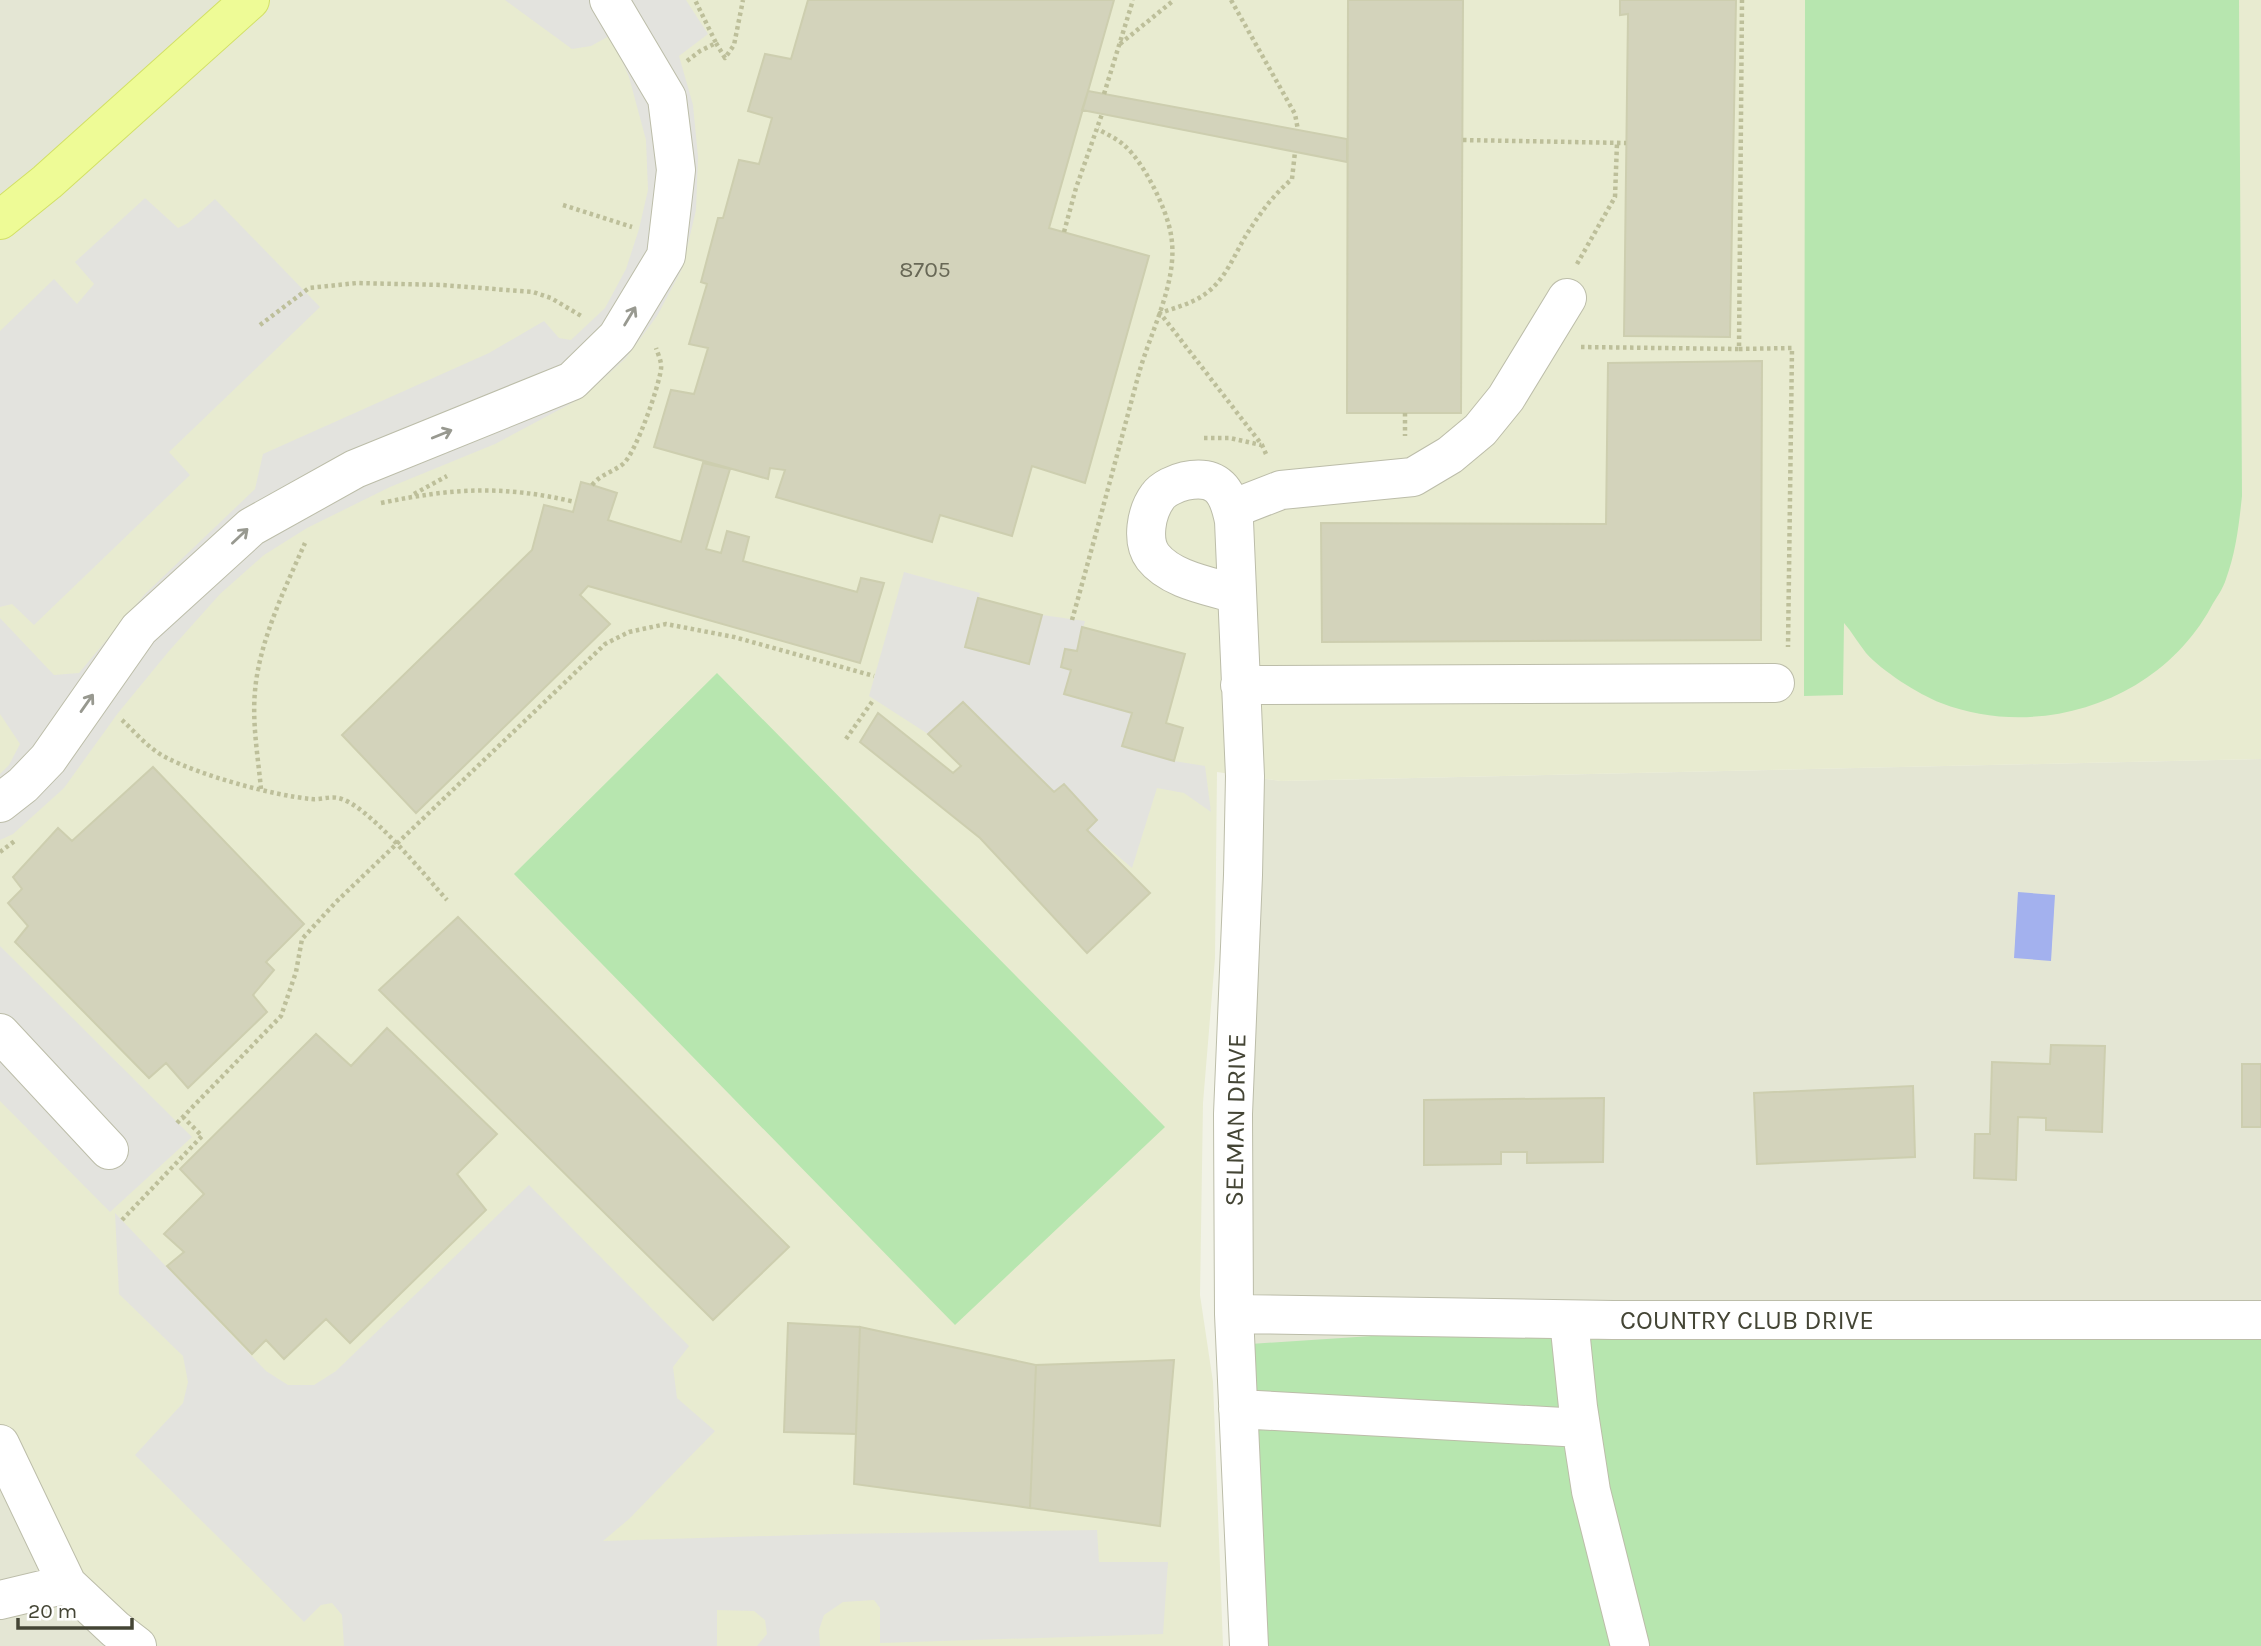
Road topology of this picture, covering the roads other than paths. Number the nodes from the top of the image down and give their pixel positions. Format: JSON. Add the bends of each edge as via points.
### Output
{"nodes":[{"id":1,"x":250,"y":0,"type":"edge"},
{"id":2,"x":609,"y":0,"type":"edge"},
{"id":3,"x":0,"y":220,"type":"edge"},
{"id":4,"x":1567,"y":298,"type":"road end"},
{"id":5,"x":1232,"y":509,"type":"junction"},
{"id":6,"x":1236,"y":594,"type":"junction"},
{"id":7,"x":1775,"y":683,"type":"road end"},
{"id":8,"x":1240,"y":685,"type":"junction"},
{"id":9,"x":0,"y":803,"type":"edge"},
{"id":10,"x":0,"y":1033,"type":"edge"},
{"id":11,"x":109,"y":1150,"type":"dead end"},
{"id":12,"x":1234,"y":1314,"type":"junction"},
{"id":13,"x":1569,"y":1320,"type":"junction"},
{"id":14,"x":2261,"y":1320,"type":"edge"},
{"id":15,"x":1238,"y":1409,"type":"junction"},
{"id":16,"x":1581,"y":1428,"type":"junction"},
{"id":17,"x":0,"y":1444,"type":"edge"},
{"id":18,"x":67,"y":1584,"type":"junction"},
{"id":19,"x":0,"y":1600,"type":"edge"},
{"id":20,"x":137,"y":1646,"type":"edge"},
{"id":21,"x":1249,"y":1646,"type":"edge"},
{"id":22,"x":1630,"y":1646,"type":"edge"}],
"edges":[{"from":1,"to":3,"type":"main road"},
{"from":9,"to":2,"type":"street","one_way":true,"via":[[48,759],[139,629],[251,527],[355,469],[572,381],[635,338],[666,256],[676,170],[667,98]]},
{"from":4,"to":5,"type":"street","via":[[1506,398],[1480,430],[1450,455],[1413,477],[1281,490]]},
{"from":5,"to":6,"type":"street","name":"SELMAN DRIVE"},
{"from":5,"to":6,"type":"street","via":[[1215,482],[1199,478],[1177,483],[1158,495],[1146,519],[1152,556],[1166,568]]},
{"from":6,"to":8,"type":"street","name":"SELMAN DRIVE"},
{"from":7,"to":8,"type":"street"},
{"from":8,"to":12,"type":"street","name":"SELMAN DRIVE","via":[[1244,801],[1233,1114]]},
{"from":10,"to":11,"type":"street"},
{"from":12,"to":13,"type":"street","name":"COUNTRY CLUB DRIVE"},
{"from":12,"to":15,"type":"street","name":"SELMAN DRIVE"},
{"from":13,"to":14,"type":"street","name":"COUNTRY CLUB DRIVE"},
{"from":13,"to":16,"type":"street"},
{"from":15,"to":16,"type":"street"},
{"from":15,"to":21,"type":"street","name":"SELMAN DRIVE"},
{"from":16,"to":22,"type":"street","via":[[1591,1491]]},
{"from":17,"to":18,"type":"street"},
{"from":18,"to":19,"type":"street"},
{"from":18,"to":20,"type":"street"}]}
